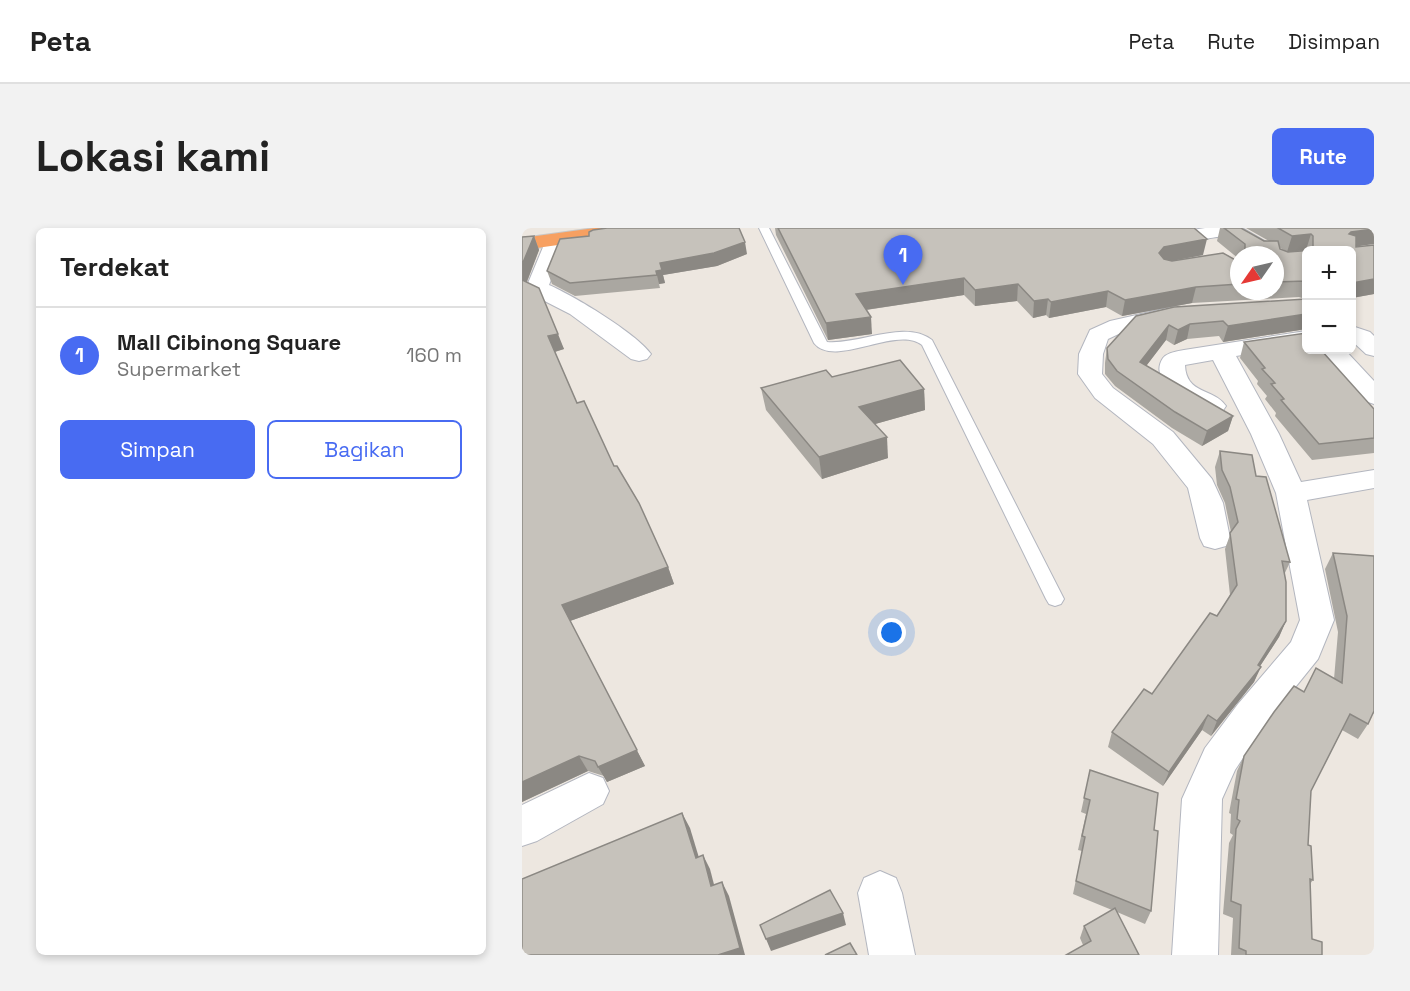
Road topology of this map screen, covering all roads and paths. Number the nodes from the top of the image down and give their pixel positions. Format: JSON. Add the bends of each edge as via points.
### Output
{"nodes":[{"id":1,"x":577,"y":228,"type":"edge"},
{"id":2,"x":637,"y":228,"type":"edge"},
{"id":3,"x":768,"y":230,"type":"edge"},
{"id":4,"x":1190,"y":231,"type":"edge"},
{"id":5,"x":522,"y":235,"type":"edge"},
{"id":6,"x":556,"y":240,"type":"junction"},
{"id":7,"x":522,"y":244,"type":"edge"},
{"id":8,"x":1217,"y":254,"type":"edge"},
{"id":9,"x":1302,"y":258,"type":"edge"},
{"id":10,"x":1194,"y":311,"type":"edge"},
{"id":11,"x":1356,"y":335,"type":"edge"},
{"id":12,"x":1302,"y":339,"type":"edge"},
{"id":13,"x":1374,"y":349,"type":"edge"},
{"id":14,"x":1221,"y":351,"type":"junction"},
{"id":15,"x":639,"y":354,"type":"dead end"},
{"id":16,"x":1336,"y":354,"type":"edge"},
{"id":17,"x":1374,"y":396,"type":"edge"},
{"id":18,"x":1258,"y":423,"type":"junction"},
{"id":19,"x":1374,"y":478,"type":"edge"},
{"id":20,"x":1291,"y":493,"type":"junction"},
{"id":21,"x":1215,"y":538,"type":"dead end"},
{"id":22,"x":1054,"y":599,"type":"dead end"},
{"id":23,"x":589,"y":791,"type":"dead end"},
{"id":24,"x":522,"y":827,"type":"edge"},
{"id":25,"x":880,"y":893,"type":"dead end"},
{"id":26,"x":892,"y":955,"type":"edge"},
{"id":27,"x":1196,"y":955,"type":"edge"}],
"edges":[{"from":1,"to":5,"type":"highway"},
{"from":2,"to":6,"type":"highway"},
{"from":3,"to":22,"type":"lane","via":[[824,346],[908,335],[927,343]]},
{"from":4,"to":8,"type":"street"},
{"from":4,"to":9,"type":"street","via":[[1233,231],[1284,260]]},
{"from":6,"to":7,"type":"highway"},
{"from":6,"to":15,"type":"street","via":[[537,288],[594,318]]},
{"from":10,"to":21,"type":"street","via":[[1118,326],[1098,335],[1091,354],[1090,375],[1104,393],[1163,438],[1202,486]]},
{"from":11,"to":13,"type":"street"},
{"from":12,"to":14,"type":"street"},
{"from":14,"to":18,"type":"street"},
{"from":14,"to":18,"type":"street","via":[[1173,362],[1176,384],[1190,396]]},
{"from":16,"to":17,"type":"street"},
{"from":18,"to":20,"type":"street"},
{"from":19,"to":20,"type":"street"},
{"from":20,"to":27,"type":"street","via":[[1317,620],[1306,649],[1219,760],[1202,799]]},
{"from":23,"to":24,"type":"street"},
{"from":25,"to":26,"type":"street"}]}
